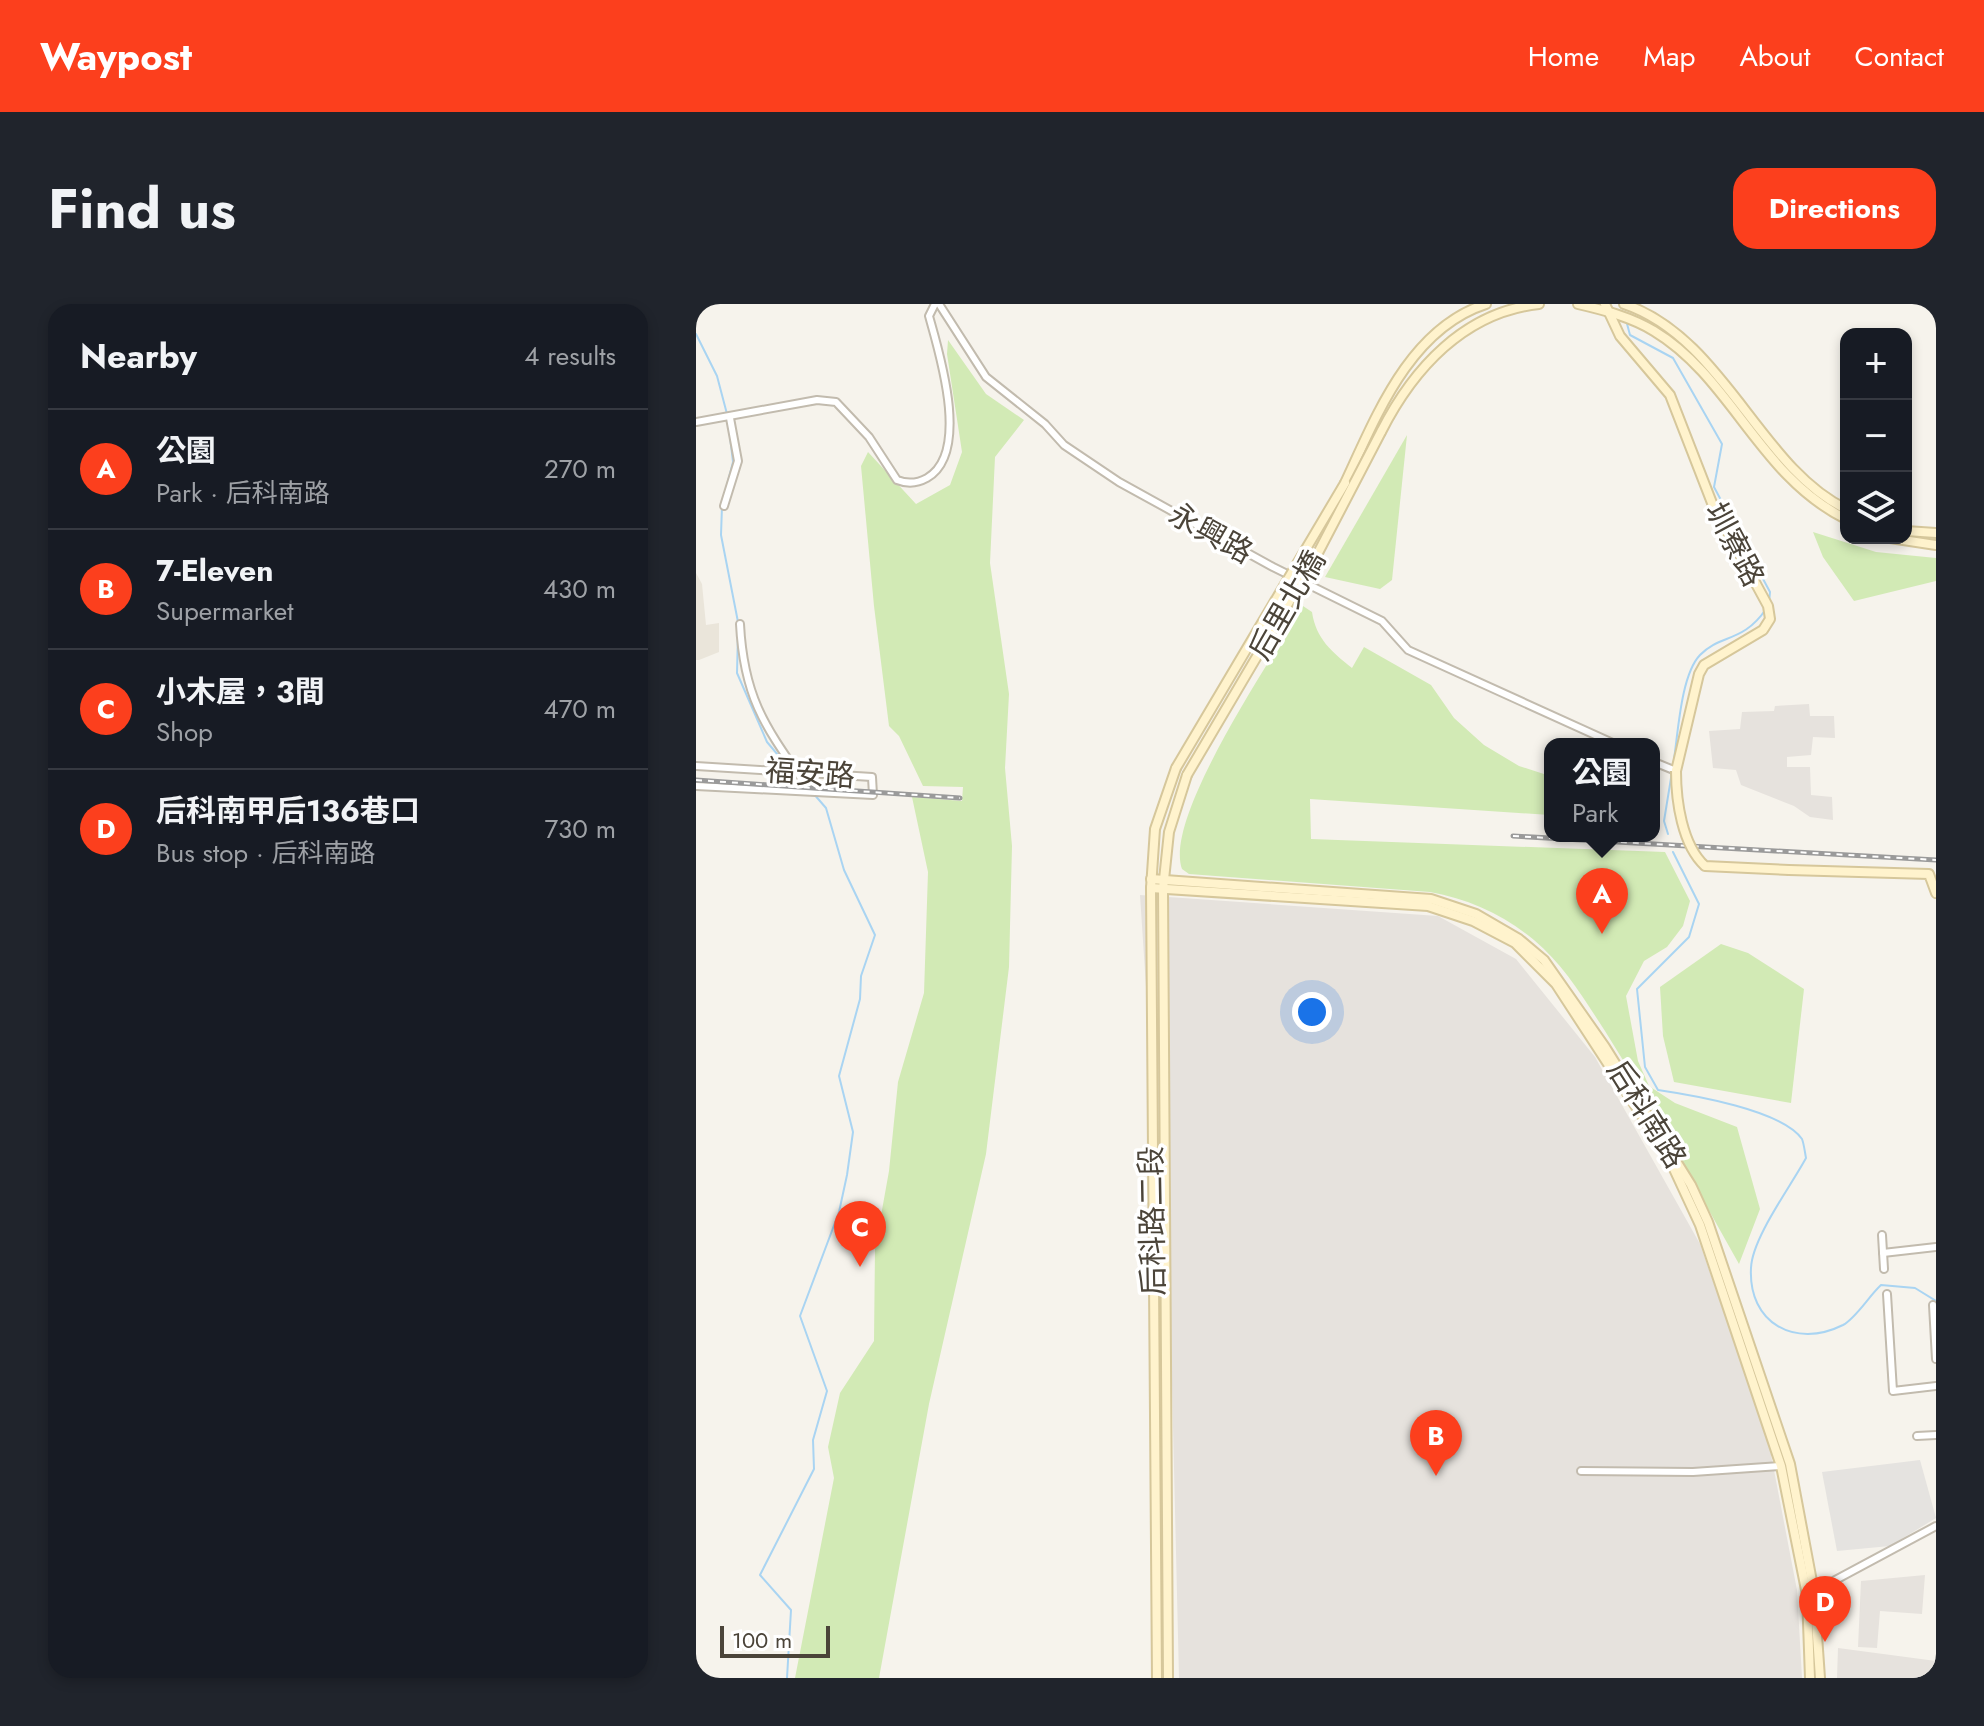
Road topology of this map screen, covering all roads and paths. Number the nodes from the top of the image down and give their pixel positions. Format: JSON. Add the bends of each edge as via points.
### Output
{"nodes":[{"id":1,"x":937,"y":304,"type":"edge"},
{"id":2,"x":1486,"y":304,"type":"edge"},
{"id":3,"x":1539,"y":304,"type":"edge"},
{"id":4,"x":1578,"y":304,"type":"edge"},
{"id":5,"x":1624,"y":304,"type":"edge"},
{"id":6,"x":1607,"y":307,"type":"edge"},
{"id":7,"x":730,"y":418,"type":"junction"},
{"id":8,"x":696,"y":422,"type":"edge"},
{"id":9,"x":724,"y":506,"type":"dead end"},
{"id":10,"x":1840,"y":506,"type":"edge"},
{"id":11,"x":1840,"y":516,"type":"edge"},
{"id":12,"x":1912,"y":531,"type":"edge"},
{"id":13,"x":1936,"y":533,"type":"edge"},
{"id":14,"x":1912,"y":541,"type":"edge"},
{"id":15,"x":1936,"y":545,"type":"edge"},
{"id":16,"x":740,"y":624,"type":"dead end"},
{"id":17,"x":1602,"y":738,"type":"edge"},
{"id":18,"x":1660,"y":764,"type":"edge"},
{"id":19,"x":696,"y":766,"type":"edge"},
{"id":20,"x":1176,"y":768,"type":"joint"},
{"id":21,"x":1676,"y":771,"type":"junction"},
{"id":22,"x":798,"y":773,"type":"junction"},
{"id":23,"x":1187,"y":775,"type":"joint"},
{"id":24,"x":696,"y":786,"type":"edge"},
{"id":25,"x":810,"y":791,"type":"junction"},
{"id":26,"x":1151,"y":884,"type":"junction"},
{"id":27,"x":1163,"y":884,"type":"junction"},
{"id":28,"x":1936,"y":893,"type":"edge"},
{"id":29,"x":1163,"y":1156,"type":"junction"},
{"id":30,"x":1151,"y":1157,"type":"junction"},
{"id":31,"x":1882,"y":1235,"type":"dead end"},
{"id":32,"x":1936,"y":1247,"type":"edge"},
{"id":33,"x":1883,"y":1253,"type":"junction"},
{"id":34,"x":1884,"y":1269,"type":"dead end"},
{"id":35,"x":1887,"y":1294,"type":"dead end"},
{"id":36,"x":1933,"y":1305,"type":"dead end"},
{"id":37,"x":1936,"y":1359,"type":"edge"},
{"id":38,"x":1936,"y":1386,"type":"edge"},
{"id":39,"x":1167,"y":1405,"type":"junction"},
{"id":40,"x":1153,"y":1406,"type":"junction"},
{"id":41,"x":1936,"y":1435,"type":"edge"},
{"id":42,"x":1917,"y":1436,"type":"dead end"},
{"id":43,"x":1785,"y":1465,"type":"junction"},
{"id":44,"x":1581,"y":1471,"type":"dead end"},
{"id":45,"x":1936,"y":1526,"type":"edge"},
{"id":46,"x":1810,"y":1593,"type":"junction"},
{"id":47,"x":1157,"y":1678,"type":"edge"},
{"id":48,"x":1168,"y":1678,"type":"edge"},
{"id":49,"x":1810,"y":1678,"type":"edge"},
{"id":50,"x":1820,"y":1678,"type":"edge"}],
"edges":[{"from":1,"to":7,"type":"street","name":"永興路","via":[[929,316],[946,373],[949,426],[940,467],[931,476],[897,480],[869,437],[836,402],[817,400]]},
{"from":1,"to":17,"type":"street","name":"永興路","via":[[986,377],[1064,445],[1119,482],[1382,621],[1408,650]]},
{"from":2,"to":20,"type":"street","name":"后里北橋","bridge":true,"via":[[1447,326],[1399,376],[1345,483]]},
{"from":3,"to":23,"type":"street","name":"后里北橋","bridge":true,"via":[[1496,314],[1446,344],[1397,402],[1319,551]]},
{"from":4,"to":6,"type":"street"},
{"from":5,"to":10,"type":"street","via":[[1662,322],[1699,354],[1783,456]]},
{"from":6,"to":11,"type":"street","via":[[1654,331],[1692,363],[1774,465]]},
{"from":6,"to":21,"type":"street","name":"圳寮路","via":[[1620,336],[1670,395],[1712,503],[1768,606],[1770,619],[1763,630],[1704,665]]},
{"from":7,"to":8,"type":"street","name":"永興路"},
{"from":7,"to":9,"type":"street","via":[[738,461]]},
{"from":12,"to":13,"type":"street"},
{"from":14,"to":15,"type":"street"},
{"from":16,"to":22,"type":"street","via":[[742,664],[758,713]]},
{"from":18,"to":21,"type":"street"},
{"from":19,"to":22,"type":"street","name":"福安路"},
{"from":20,"to":26,"type":"street","name":"后科路二段","via":[[1155,829]]},
{"from":21,"to":28,"type":"street","bridge":true,"via":[[1680,817],[1705,866],[1929,874]]},
{"from":22,"to":25,"type":"street"},
{"from":22,"to":25,"type":"street","name":"福安路","via":[[872,777],[873,795]]},
{"from":23,"to":27,"type":"street","name":"后科路二段","via":[[1169,832]]},
{"from":24,"to":25,"type":"street","name":"福安路"},
{"from":26,"to":27,"type":"street","name":"后科南路"},
{"from":26,"to":30,"type":"street","name":"后科路二段"},
{"from":27,"to":29,"type":"street","name":"后科路二段"},
{"from":27,"to":43,"type":"street","name":"后科南路","via":[[1428,906],[1458,914],[1515,943],[1556,984],[1687,1193]]},
{"from":29,"to":30,"type":"street"},
{"from":29,"to":39,"type":"street","name":"后科路二段"},
{"from":30,"to":40,"type":"street","name":"后科路二段"},
{"from":31,"to":33,"type":"street"},
{"from":32,"to":33,"type":"street"},
{"from":33,"to":34,"type":"street"},
{"from":35,"to":38,"type":"street","via":[[1893,1391]]},
{"from":36,"to":37,"type":"street"},
{"from":39,"to":40,"type":"street"},
{"from":39,"to":48,"type":"street","name":"后科路二段"},
{"from":40,"to":47,"type":"street","name":"后科路二段"},
{"from":41,"to":42,"type":"street"},
{"from":43,"to":44,"type":"street","via":[[1693,1472]]},
{"from":43,"to":46,"type":"street","name":"后科南路"},
{"from":45,"to":46,"type":"street"},
{"from":46,"to":49,"type":"street","name":"后科南路"},
{"from":46,"to":50,"type":"street","name":"后科南路"}]}
